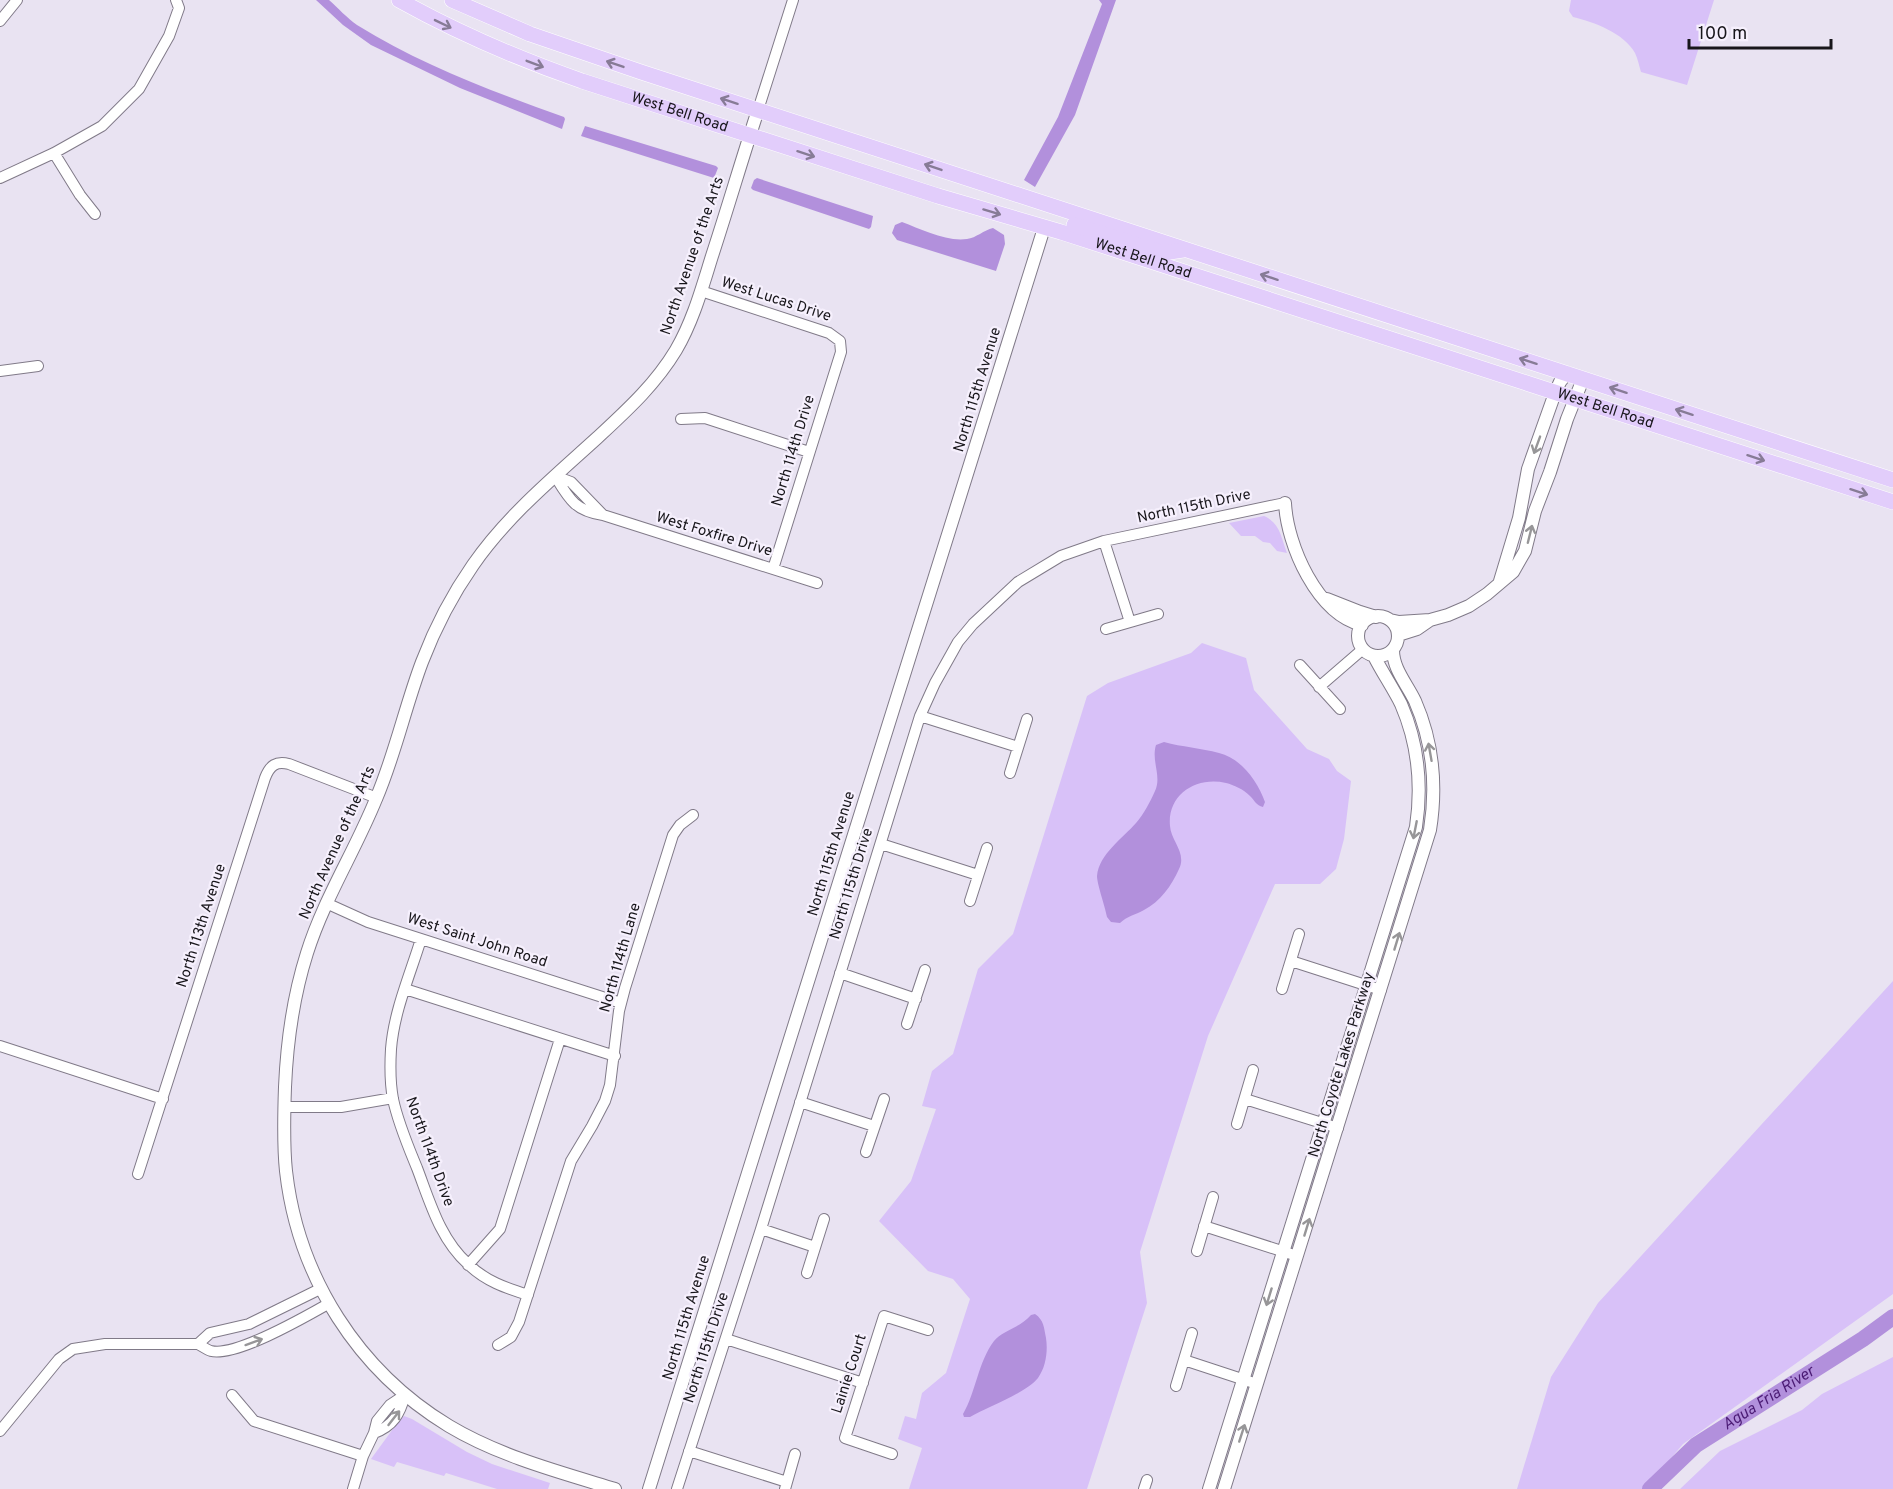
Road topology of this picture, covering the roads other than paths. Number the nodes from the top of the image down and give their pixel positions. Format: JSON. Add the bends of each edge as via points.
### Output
{"nodes":[{"id":1,"x":17,"y":0,"type":"edge"},
{"id":2,"x":176,"y":0,"type":"edge"},
{"id":3,"x":399,"y":0,"type":"edge"},
{"id":4,"x":452,"y":0,"type":"edge"},
{"id":5,"x":793,"y":0,"type":"edge"},
{"id":6,"x":0,"y":21,"type":"edge"},
{"id":7,"x":758,"y":110,"type":"junction"},
{"id":8,"x":750,"y":136,"type":"junction"},
{"id":9,"x":54,"y":153,"type":"junction"},
{"id":10,"x":0,"y":178,"type":"edge"},
{"id":11,"x":95,"y":214,"type":"dead end"},
{"id":12,"x":1044,"y":228,"type":"junction"},
{"id":13,"x":1187,"y":250,"type":"junction"},
{"id":14,"x":1197,"y":277,"type":"junction"},
{"id":15,"x":1302,"y":288,"type":"junction"},
{"id":16,"x":700,"y":291,"type":"junction"},
{"id":17,"x":1331,"y":320,"type":"junction"},
{"id":18,"x":1440,"y":333,"type":"junction"},
{"id":19,"x":840,"y":341,"type":"joint"},
{"id":20,"x":38,"y":366,"type":"dead end"},
{"id":21,"x":0,"y":370,"type":"edge"},
{"id":22,"x":1567,"y":373,"type":"junction"},
{"id":23,"x":1583,"y":380,"type":"junction"},
{"id":24,"x":1555,"y":393,"type":"junction"},
{"id":25,"x":1575,"y":399,"type":"junction"},
{"id":26,"x":681,"y":419,"type":"dead end"},
{"id":27,"x":809,"y":452,"type":"junction"},
{"id":28,"x":555,"y":476,"type":"junction"},
{"id":29,"x":1893,"y":480,"type":"edge"},
{"id":30,"x":1893,"y":502,"type":"edge"},
{"id":31,"x":1285,"y":503,"type":"joint"},
{"id":32,"x":1104,"y":541,"type":"junction"},
{"id":33,"x":773,"y":569,"type":"junction"},
{"id":34,"x":1500,"y":582,"type":"junction"},
{"id":35,"x":817,"y":583,"type":"dead end"},
{"id":36,"x":1323,"y":597,"type":"junction"},
{"id":37,"x":1158,"y":614,"type":"dead end"},
{"id":38,"x":1376,"y":617,"type":"junction"},
{"id":39,"x":1390,"y":620,"type":"junction"},
{"id":40,"x":1430,"y":620,"type":"junction"},
{"id":41,"x":1130,"y":622,"type":"junction"},
{"id":42,"x":1362,"y":625,"type":"junction"},
{"id":43,"x":1106,"y":629,"type":"dead end"},
{"id":44,"x":1398,"y":634,"type":"junction"},
{"id":45,"x":1393,"y":650,"type":"junction"},
{"id":46,"x":1368,"y":652,"type":"junction"},
{"id":47,"x":1300,"y":665,"type":"dead end"},
{"id":48,"x":1319,"y":687,"type":"junction"},
{"id":49,"x":1340,"y":709,"type":"dead end"},
{"id":50,"x":920,"y":716,"type":"junction"},
{"id":51,"x":1027,"y":719,"type":"dead end"},
{"id":52,"x":1018,"y":747,"type":"junction"},
{"id":53,"x":1010,"y":773,"type":"dead end"},
{"id":54,"x":377,"y":798,"type":"junction"},
{"id":55,"x":693,"y":814,"type":"dead end"},
{"id":56,"x":881,"y":844,"type":"junction"},
{"id":57,"x":987,"y":848,"type":"dead end"},
{"id":58,"x":978,"y":876,"type":"junction"},
{"id":59,"x":970,"y":901,"type":"dead end"},
{"id":60,"x":326,"y":903,"type":"junction"},
{"id":61,"x":1299,"y":934,"type":"dead end"},
{"id":62,"x":421,"y":939,"type":"junction"},
{"id":63,"x":1291,"y":961,"type":"junction"},
{"id":64,"x":925,"y":970,"type":"dead end"},
{"id":65,"x":840,"y":974,"type":"junction"},
{"id":66,"x":1367,"y":986,"type":"junction"},
{"id":67,"x":405,"y":989,"type":"junction"},
{"id":68,"x":1282,"y":989,"type":"dead end"},
{"id":69,"x":1381,"y":990,"type":"junction"},
{"id":70,"x":916,"y":999,"type":"junction"},
{"id":71,"x":621,"y":1003,"type":"junction"},
{"id":72,"x":907,"y":1024,"type":"dead end"},
{"id":73,"x":560,"y":1039,"type":"junction"},
{"id":74,"x":0,"y":1046,"type":"edge"},
{"id":75,"x":615,"y":1056,"type":"junction"},
{"id":76,"x":1253,"y":1070,"type":"dead end"},
{"id":77,"x":393,"y":1098,"type":"junction"},
{"id":78,"x":163,"y":1099,"type":"junction"},
{"id":79,"x":884,"y":1099,"type":"dead end"},
{"id":80,"x":1245,"y":1099,"type":"junction"},
{"id":81,"x":800,"y":1102,"type":"junction"},
{"id":82,"x":284,"y":1107,"type":"junction"},
{"id":83,"x":1324,"y":1123,"type":"junction"},
{"id":84,"x":1237,"y":1124,"type":"dead end"},
{"id":85,"x":874,"y":1126,"type":"junction"},
{"id":86,"x":1338,"y":1128,"type":"junction"},
{"id":87,"x":866,"y":1152,"type":"dead end"},
{"id":88,"x":138,"y":1174,"type":"dead end"},
{"id":89,"x":1213,"y":1197,"type":"dead end"},
{"id":90,"x":824,"y":1219,"type":"dead end"},
{"id":91,"x":1204,"y":1226,"type":"junction"},
{"id":92,"x":761,"y":1230,"type":"junction"},
{"id":93,"x":815,"y":1246,"type":"junction"},
{"id":94,"x":1197,"y":1251,"type":"dead end"},
{"id":95,"x":1284,"y":1252,"type":"junction"},
{"id":96,"x":1298,"y":1256,"type":"junction"},
{"id":97,"x":468,"y":1265,"type":"junction"},
{"id":98,"x":807,"y":1273,"type":"dead end"},
{"id":99,"x":320,"y":1289,"type":"junction"},
{"id":100,"x":528,"y":1295,"type":"junction"},
{"id":101,"x":328,"y":1304,"type":"junction"},
{"id":102,"x":928,"y":1330,"type":"dead end"},
{"id":103,"x":1192,"y":1333,"type":"dead end"},
{"id":104,"x":726,"y":1339,"type":"junction"},
{"id":105,"x":198,"y":1344,"type":"junction"},
{"id":106,"x":498,"y":1345,"type":"dead end"},
{"id":107,"x":1184,"y":1360,"type":"junction"},
{"id":108,"x":1244,"y":1379,"type":"junction"},
{"id":109,"x":863,"y":1383,"type":"junction"},
{"id":110,"x":1257,"y":1383,"type":"junction"},
{"id":111,"x":1176,"y":1386,"type":"dead end"},
{"id":112,"x":232,"y":1395,"type":"dead end"},
{"id":113,"x":405,"y":1395,"type":"junction"},
{"id":114,"x":0,"y":1431,"type":"edge"},
{"id":115,"x":689,"y":1451,"type":"junction"},
{"id":116,"x":795,"y":1454,"type":"dead end"},
{"id":117,"x":892,"y":1454,"type":"dead end"},
{"id":118,"x":363,"y":1456,"type":"junction"},
{"id":119,"x":786,"y":1485,"type":"edge"},
{"id":120,"x":353,"y":1489,"type":"edge"},
{"id":121,"x":615,"y":1489,"type":"edge"},
{"id":122,"x":649,"y":1489,"type":"edge"},
{"id":123,"x":677,"y":1489,"type":"edge"},
{"id":124,"x":1209,"y":1489,"type":"edge"},
{"id":125,"x":1224,"y":1489,"type":"edge"}],
"edges":[{"from":1,"to":6,"type":"street"},
{"from":2,"to":9,"type":"street","via":[[179,8],[169,36],[139,89],[102,126]]},
{"from":3,"to":8,"type":"main road","name":"West Bell Road","one_way":true,"via":[[533,63]]},
{"from":7,"to":4,"type":"main road","name":"West Bell Road","one_way":true,"via":[[530,34]]},
{"from":5,"to":7,"type":"street"},
{"from":7,"to":8,"type":"street","name":"North Avenue of the Arts"},
{"from":13,"to":7,"type":"main road","name":"West Bell Road","one_way":true},
{"from":8,"to":12,"type":"main road","name":"West Bell Road","one_way":true},
{"from":8,"to":16,"type":"street","name":"North Avenue of the Arts"},
{"from":9,"to":10,"type":"street"},
{"from":9,"to":11,"type":"street"},
{"from":12,"to":13,"type":"main road","via":[[1060,220],[1163,253]]},
{"from":12,"to":14,"type":"main road","name":"West Bell Road"},
{"from":12,"to":122,"type":"street","name":"North 115th Avenue"},
{"from":15,"to":13,"type":"main road","name":"West Bell Road","one_way":true},
{"from":14,"to":15,"type":"main road","via":[[1222,275],[1284,295],[1295,294]]},
{"from":14,"to":17,"type":"main road","name":"West Bell Road"},
{"from":15,"to":18,"type":"main road","name":"West Bell Road"},
{"from":16,"to":19,"type":"street","name":"West Lucas Drive","via":[[829,333]]},
{"from":16,"to":28,"type":"street","name":"North Avenue of the Arts","via":[[679,345],[662,371],[641,397]]},
{"from":17,"to":18,"type":"main road","via":[[1344,313],[1405,332]]},
{"from":17,"to":24,"type":"main road","name":"West Bell Road"},
{"from":22,"to":18,"type":"main road","name":"West Bell Road","one_way":true},
{"from":19,"to":27,"type":"street","name":"North 114th Drive","via":[[841,352]]},
{"from":20,"to":21,"type":"street"},
{"from":22,"to":23,"type":"main road","name":"West Bell Road"},
{"from":22,"to":24,"type":"street"},
{"from":23,"to":25,"type":"street"},
{"from":29,"to":23,"type":"main road","name":"West Bell Road","one_way":true},
{"from":24,"to":25,"type":"main road","name":"West Bell Road"},
{"from":24,"to":34,"type":"street","one_way":true,"via":[[1528,469],[1519,518]]},
{"from":25,"to":30,"type":"main road","name":"West Bell Road","one_way":true},
{"from":34,"to":25,"type":"street","one_way":true,"via":[[1513,572],[1526,551],[1535,511]]},
{"from":26,"to":27,"type":"street","via":[[705,418]]},
{"from":27,"to":33,"type":"street","name":"North 114th Drive"},
{"from":28,"to":33,"type":"street","name":"West Foxfire Drive","via":[[585,513],[603,515]]},
{"from":28,"to":54,"type":"street","name":"North Avenue of the Arts","via":[[495,537],[442,615],[421,664]]},
{"from":31,"to":32,"type":"street","name":"North 115th Drive"},
{"from":31,"to":36,"type":"street","via":[[1297,555]]},
{"from":32,"to":41,"type":"street"},
{"from":32,"to":50,"type":"street","name":"North 115th Drive","via":[[1061,556],[1018,582],[986,610],[958,642]]},
{"from":33,"to":35,"type":"street","name":"West Foxfire Drive"},
{"from":34,"to":40,"type":"street","via":[[1469,606]]},
{"from":36,"to":38,"type":"street"},
{"from":36,"to":42,"type":"street","via":[[1339,614]]},
{"from":37,"to":41,"type":"street"},
{"from":38,"to":39,"type":"street"},
{"from":38,"to":42,"type":"street"},
{"from":39,"to":40,"type":"street"},
{"from":39,"to":44,"type":"street"},
{"from":40,"to":44,"type":"street","via":[[1417,629]]},
{"from":41,"to":43,"type":"street"},
{"from":42,"to":46,"type":"street","via":[[1358,637]]},
{"from":44,"to":45,"type":"street"},
{"from":45,"to":46,"type":"street","via":[[1384,656]]},
{"from":69,"to":45,"type":"street","name":"North Coyote Lakes Parkway","one_way":true,"via":[[1427,846],[1434,795],[1423,723],[1393,662]]},
{"from":46,"to":48,"type":"street"},
{"from":46,"to":66,"type":"street","name":"North Coyote Lakes Parkway","one_way":true,"via":[[1401,705],[1409,727],[1416,752],[1419,794],[1413,842]]},
{"from":47,"to":48,"type":"street"},
{"from":48,"to":49,"type":"street"},
{"from":50,"to":52,"type":"street"},
{"from":50,"to":56,"type":"street","name":"North 115th Drive"},
{"from":51,"to":52,"type":"street"},
{"from":52,"to":53,"type":"street"},
{"from":54,"to":60,"type":"street","name":"North Avenue of the Arts"},
{"from":54,"to":78,"type":"street","name":"North 113th Avenue","via":[[311,771],[274,764],[265,778]]},
{"from":55,"to":71,"type":"street","name":"North 114th Lane","via":[[674,835]]},
{"from":56,"to":58,"type":"street"},
{"from":56,"to":65,"type":"street","name":"North 115th Drive"},
{"from":57,"to":58,"type":"street"},
{"from":58,"to":59,"type":"street"},
{"from":60,"to":62,"type":"street","name":"West Saint John Road"},
{"from":60,"to":82,"type":"street","name":"North Avenue of the Arts","via":[[296,993]]},
{"from":61,"to":63,"type":"street"},
{"from":62,"to":67,"type":"street","name":"North 114th Drive"},
{"from":62,"to":71,"type":"street","name":"West Saint John Road"},
{"from":63,"to":66,"type":"street"},
{"from":63,"to":68,"type":"street"},
{"from":64,"to":70,"type":"street"},
{"from":65,"to":70,"type":"street"},
{"from":65,"to":81,"type":"street","name":"North 115th Drive"},
{"from":66,"to":69,"type":"street"},
{"from":66,"to":83,"type":"street","name":"North Coyote Lakes Parkway"},
{"from":67,"to":73,"type":"street"},
{"from":67,"to":77,"type":"street","name":"North 114th Drive","via":[[392,1040]]},
{"from":69,"to":86,"type":"street","name":"North Coyote Lakes Parkway"},
{"from":70,"to":72,"type":"street"},
{"from":71,"to":75,"type":"street","name":"North 114th Lane"},
{"from":73,"to":75,"type":"street"},
{"from":73,"to":97,"type":"street","via":[[500,1229]]},
{"from":74,"to":78,"type":"street"},
{"from":75,"to":100,"type":"street","name":"North 114th Lane","via":[[605,1101],[571,1161]]},
{"from":76,"to":80,"type":"street"},
{"from":77,"to":82,"type":"street","via":[[341,1107]]},
{"from":77,"to":97,"type":"street","name":"North 114th Drive","via":[[439,1224]]},
{"from":78,"to":88,"type":"street","name":"North 113th Avenue"},
{"from":79,"to":85,"type":"street"},
{"from":80,"to":83,"type":"street"},
{"from":80,"to":84,"type":"street"},
{"from":81,"to":85,"type":"street"},
{"from":81,"to":92,"type":"street","name":"North 115th Drive"},
{"from":82,"to":99,"type":"street","name":"North Avenue of the Arts","via":[[290,1201]]},
{"from":83,"to":86,"type":"street"},
{"from":83,"to":95,"type":"street","name":"North Coyote Lakes Parkway"},
{"from":85,"to":87,"type":"street"},
{"from":96,"to":86,"type":"street","name":"North Coyote Lakes Parkway","one_way":true},
{"from":89,"to":91,"type":"street"},
{"from":90,"to":93,"type":"street"},
{"from":91,"to":94,"type":"street"},
{"from":91,"to":95,"type":"street"},
{"from":92,"to":93,"type":"street"},
{"from":92,"to":104,"type":"street","name":"North 115th Drive"},
{"from":93,"to":98,"type":"street"},
{"from":95,"to":96,"type":"street"},
{"from":95,"to":108,"type":"street","name":"North Coyote Lakes Parkway","one_way":true},
{"from":96,"to":110,"type":"street","name":"North Coyote Lakes Parkway"},
{"from":97,"to":100,"type":"street","name":"North 114th Drive","via":[[494,1283]]},
{"from":99,"to":101,"type":"street","name":"North Avenue of the Arts"},
{"from":99,"to":105,"type":"street","via":[[249,1323],[210,1334]]},
{"from":100,"to":106,"type":"street","name":"North 114th Lane","via":[[516,1330]]},
{"from":105,"to":101,"type":"street","one_way":true,"via":[[212,1351],[239,1347],[269,1336]]},
{"from":101,"to":113,"type":"street","name":"North Avenue of the Arts","via":[[366,1357]]},
{"from":102,"to":109,"type":"street","name":"Lainie Court","via":[[884,1316]]},
{"from":103,"to":107,"type":"street"},
{"from":104,"to":109,"type":"street"},
{"from":104,"to":115,"type":"street","name":"North 115th Drive"},
{"from":105,"to":114,"type":"street","via":[[105,1344],[74,1349],[59,1359]]},
{"from":107,"to":108,"type":"street"},
{"from":107,"to":111,"type":"street"},
{"from":108,"to":110,"type":"street"},
{"from":108,"to":124,"type":"street","name":"North Coyote Lakes Parkway"},
{"from":109,"to":117,"type":"street","name":"Lainie Court","via":[[845,1438]]},
{"from":125,"to":110,"type":"street","name":"North Coyote Lakes Parkway","one_way":true},
{"from":112,"to":118,"type":"street","via":[[254,1421]]},
{"from":113,"to":118,"type":"street","via":[[377,1421]]},
{"from":113,"to":121,"type":"street","name":"North Avenue of the Arts","via":[[439,1420],[483,1444]]},
{"from":115,"to":119,"type":"street"},
{"from":115,"to":123,"type":"street","name":"North 115th Drive"},
{"from":116,"to":119,"type":"street"},
{"from":118,"to":120,"type":"street"}]}
